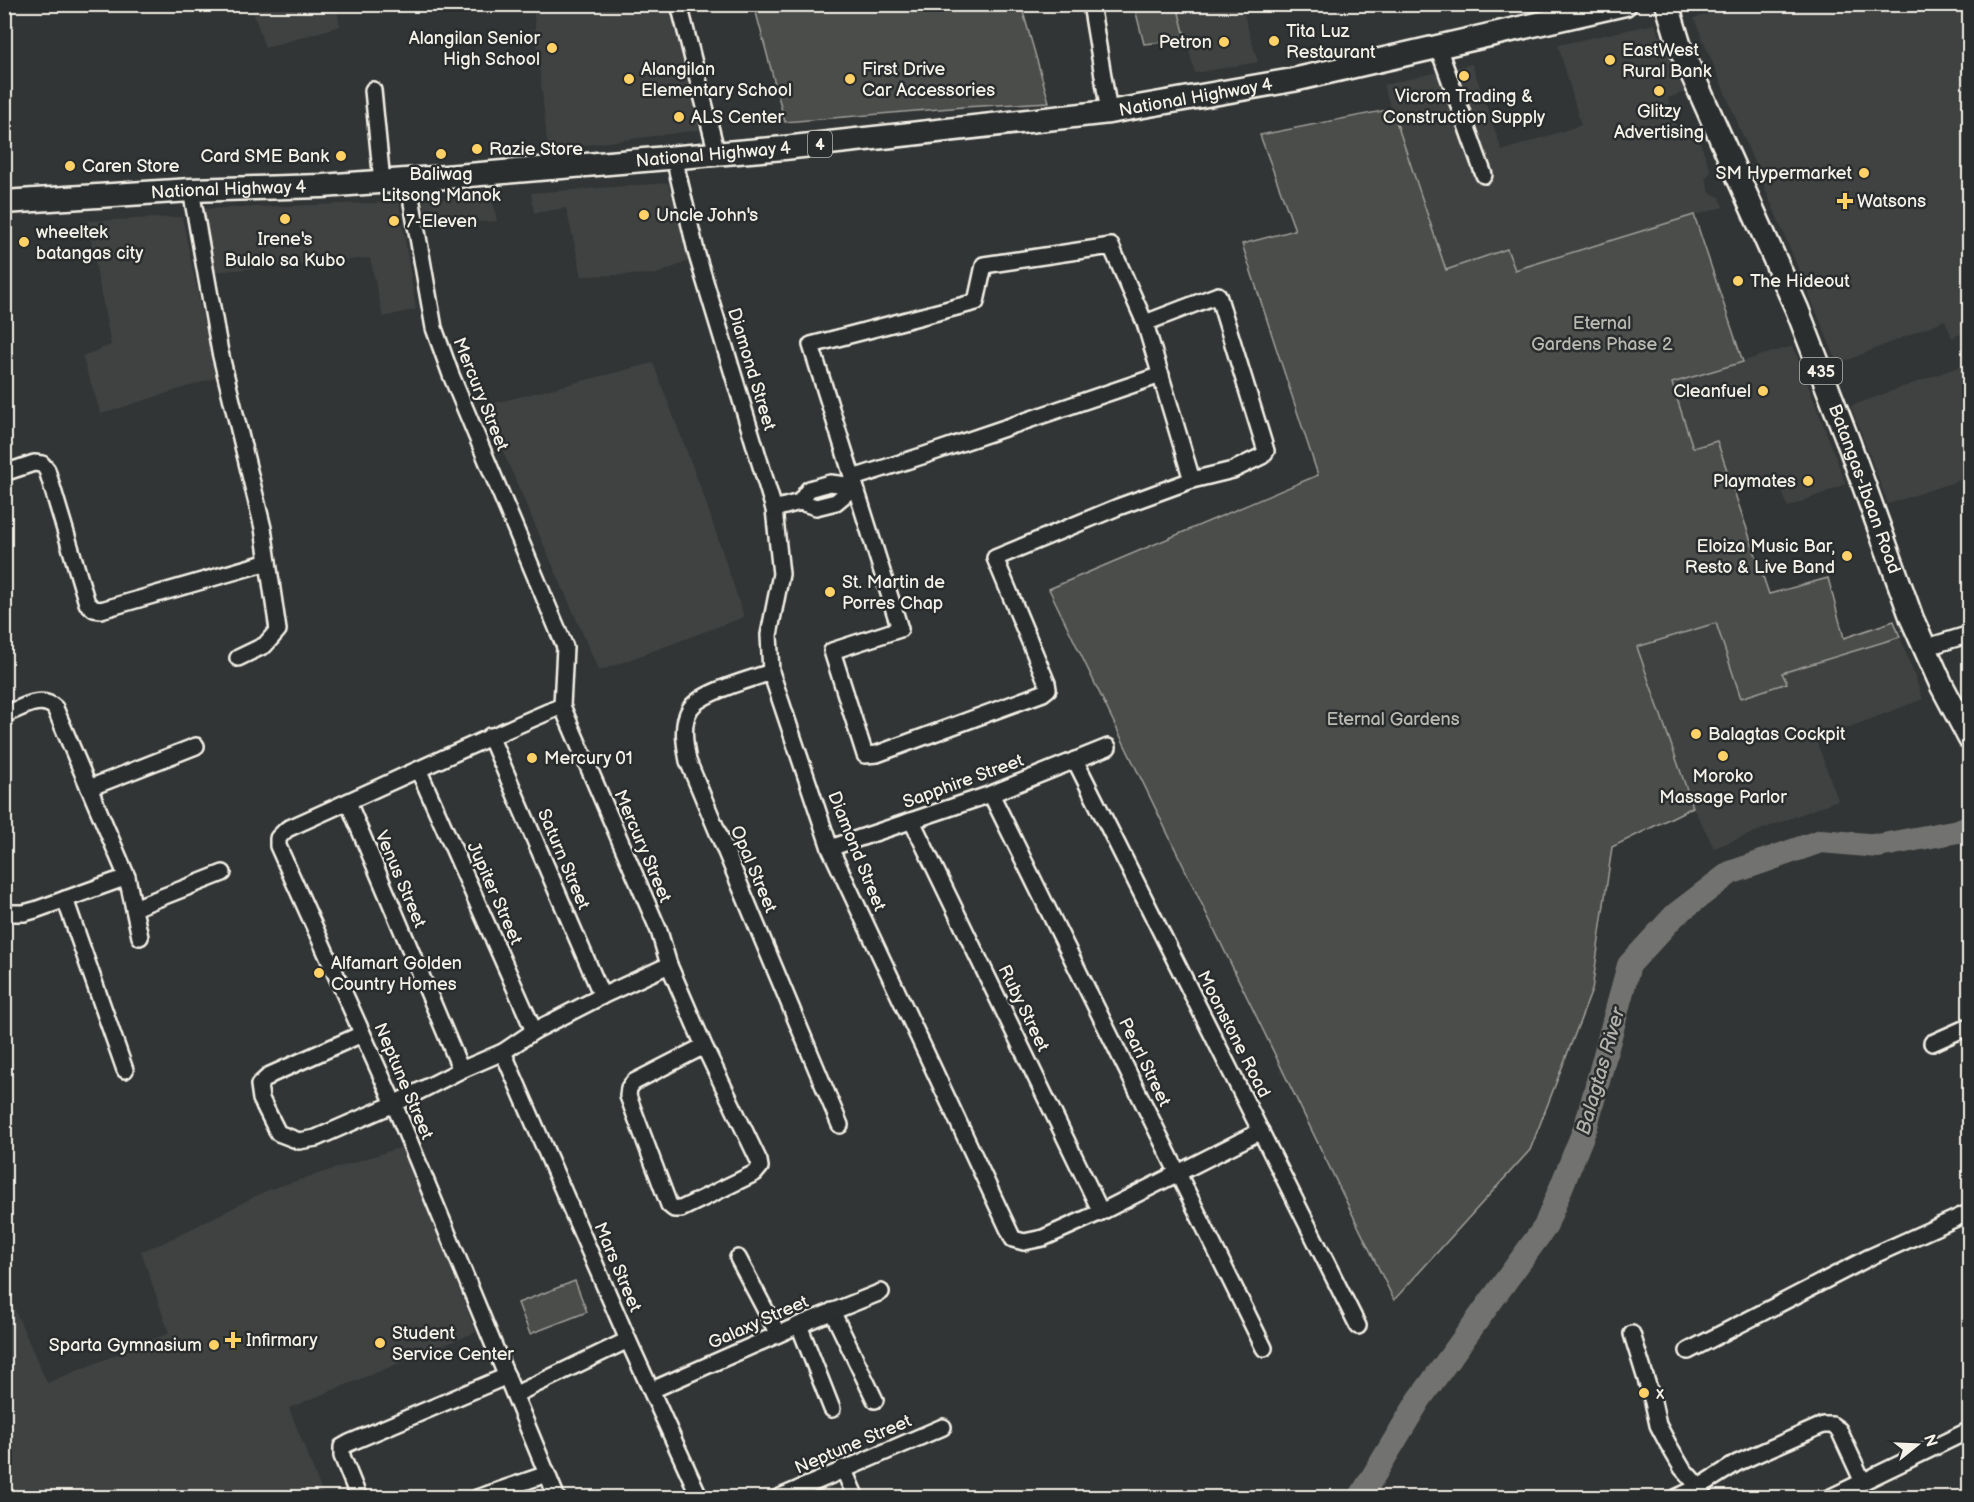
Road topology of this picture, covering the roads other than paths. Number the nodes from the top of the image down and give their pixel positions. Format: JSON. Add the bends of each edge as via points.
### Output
{"nodes":[{"id":1,"x":679,"y":4,"type":"edge"},
{"id":2,"x":1091,"y":4,"type":"edge"},
{"id":3,"x":1625,"y":4,"type":"edge"},
{"id":4,"x":1666,"y":4,"type":"edge"},
{"id":5,"x":1438,"y":47,"type":"junction"},
{"id":6,"x":373,"y":90,"type":"dead end"},
{"id":7,"x":1109,"y":112,"type":"junction"},
{"id":8,"x":717,"y":154,"type":"junction"},
{"id":9,"x":674,"y":158,"type":"junction"},
{"id":10,"x":1484,"y":175,"type":"dead end"},
{"id":11,"x":408,"y":180,"type":"junction"},
{"id":12,"x":382,"y":182,"type":"junction"},
{"id":13,"x":191,"y":190,"type":"junction"},
{"id":14,"x":4,"y":202,"type":"edge"},
{"id":15,"x":1145,"y":323,"type":"junction"},
{"id":16,"x":1161,"y":375,"type":"junction"},
{"id":17,"x":4,"y":473,"type":"edge"},
{"id":18,"x":1192,"y":480,"type":"junction"},
{"id":19,"x":854,"y":482,"type":"junction"},
{"id":20,"x":774,"y":509,"type":"junction"},
{"id":21,"x":268,"y":562,"type":"junction"},
{"id":22,"x":1970,"y":634,"type":"edge"},
{"id":23,"x":1924,"y":648,"type":"junction"},
{"id":24,"x":238,"y":658,"type":"dead end"},
{"id":25,"x":771,"y":672,"type":"junction"},
{"id":26,"x":562,"y":706,"type":"junction"},
{"id":27,"x":4,"y":715,"type":"edge"},
{"id":28,"x":490,"y":736,"type":"junction"},
{"id":29,"x":1970,"y":739,"type":"edge"},
{"id":30,"x":196,"y":746,"type":"dead end"},
{"id":31,"x":1108,"y":747,"type":"dead end"},
{"id":32,"x":1075,"y":760,"type":"junction"},
{"id":33,"x":420,"y":771,"type":"junction"},
{"id":34,"x":89,"y":788,"type":"junction"},
{"id":35,"x":991,"y":794,"type":"junction"},
{"id":36,"x":348,"y":802,"type":"junction"},
{"id":37,"x":912,"y":821,"type":"junction"},
{"id":38,"x":830,"y":848,"type":"junction"},
{"id":39,"x":223,"y":873,"type":"dead end"},
{"id":40,"x":127,"y":877,"type":"junction"},
{"id":41,"x":65,"y":899,"type":"junction"},
{"id":42,"x":134,"y":908,"type":"junction"},
{"id":43,"x":4,"y":914,"type":"edge"},
{"id":44,"x":140,"y":937,"type":"dead end"},
{"id":45,"x":669,"y":965,"type":"junction"},
{"id":46,"x":602,"y":996,"type":"junction"},
{"id":47,"x":1970,"y":1026,"type":"edge"},
{"id":48,"x":534,"y":1031,"type":"junction"},
{"id":49,"x":362,"y":1034,"type":"junction"},
{"id":50,"x":1932,"y":1043,"type":"dead end"},
{"id":51,"x":704,"y":1046,"type":"junction"},
{"id":52,"x":503,"y":1052,"type":"junction"},
{"id":53,"x":125,"y":1070,"type":"dead end"},
{"id":54,"x":461,"y":1070,"type":"junction"},
{"id":55,"x":394,"y":1104,"type":"junction"},
{"id":56,"x":840,"y":1125,"type":"dead end"},
{"id":57,"x":1261,"y":1131,"type":"junction"},
{"id":58,"x":1177,"y":1172,"type":"junction"},
{"id":59,"x":1101,"y":1212,"type":"junction"},
{"id":60,"x":1970,"y":1212,"type":"edge"},
{"id":61,"x":738,"y":1258,"type":"dead end"},
{"id":62,"x":881,"y":1292,"type":"dead end"},
{"id":63,"x":832,"y":1311,"type":"junction"},
{"id":64,"x":799,"y":1324,"type":"junction"},
{"id":65,"x":1358,"y":1326,"type":"dead end"},
{"id":66,"x":778,"y":1334,"type":"junction"},
{"id":67,"x":1632,"y":1334,"type":"dead end"},
{"id":68,"x":628,"y":1340,"type":"junction"},
{"id":69,"x":1264,"y":1348,"type":"dead end"},
{"id":70,"x":1688,"y":1351,"type":"dead end"},
{"id":71,"x":507,"y":1376,"type":"junction"},
{"id":72,"x":652,"y":1390,"type":"junction"},
{"id":73,"x":516,"y":1394,"type":"junction"},
{"id":74,"x":875,"y":1400,"type":"dead end"},
{"id":75,"x":832,"y":1409,"type":"dead end"},
{"id":76,"x":943,"y":1427,"type":"dead end"},
{"id":77,"x":1970,"y":1430,"type":"edge"},
{"id":78,"x":843,"y":1468,"type":"junction"},
{"id":79,"x":547,"y":1474,"type":"junction"},
{"id":80,"x":1863,"y":1482,"type":"junction"},
{"id":81,"x":1701,"y":1492,"type":"edge"},
{"id":82,"x":359,"y":1497,"type":"edge"},
{"id":83,"x":477,"y":1497,"type":"edge"},
{"id":84,"x":557,"y":1497,"type":"edge"},
{"id":85,"x":700,"y":1497,"type":"edge"},
{"id":86,"x":781,"y":1497,"type":"edge"},
{"id":87,"x":856,"y":1497,"type":"edge"},
{"id":88,"x":1675,"y":1497,"type":"edge"},
{"id":89,"x":1829,"y":1497,"type":"edge"}],
"edges":[{"from":1,"to":8,"type":"street"},
{"from":2,"to":7,"type":"street"},
{"from":3,"to":5,"type":"main road","name":"National Highway 4","number":"4"},
{"from":4,"to":23,"type":"main road","name":"Batangas-Ibaan Road","number":"435","via":[[1680,47],[1797,309]]},
{"from":5,"to":7,"type":"main road","name":"National Highway 4","number":"4","via":[[1293,80]]},
{"from":5,"to":10,"type":"street"},
{"from":6,"to":12,"type":"street"},
{"from":7,"to":8,"type":"main road","name":"National Highway 4","number":"4"},
{"from":8,"to":9,"type":"main road","name":"National Highway 4","number":"4"},
{"from":9,"to":11,"type":"main road","name":"National Highway 4","number":"4"},
{"from":9,"to":20,"type":"street","name":"Diamond Street","via":[[697,255]]},
{"from":11,"to":12,"type":"main road","name":"National Highway 4","number":"4"},
{"from":11,"to":26,"type":"street","name":"Mercury Street","via":[[434,328],[565,646]]},
{"from":12,"to":13,"type":"main road","name":"National Highway 4","number":"4"},
{"from":13,"to":14,"type":"main road","name":"National Highway 4","number":"4"},
{"from":13,"to":21,"type":"street","via":[[220,352]]},
{"from":15,"to":16,"type":"street"},
{"from":15,"to":18,"type":"street","via":[[1218,295],[1266,451],[1233,470]]},
{"from":15,"to":19,"type":"street","via":[[1111,246],[984,266],[976,302],[811,345]]},
{"from":16,"to":18,"type":"street"},
{"from":16,"to":19,"type":"street"},
{"from":17,"to":21,"type":"street","via":[[34,463],[42,464],[46,470],[87,603],[94,609]]},
{"from":18,"to":19,"type":"street","via":[[994,558],[1048,688],[877,754],[865,755],[832,651],[900,629]]},
{"from":19,"to":20,"type":"street","via":[[836,501],[816,507],[800,502]]},
{"from":20,"to":25,"type":"street","name":"Diamond Street","via":[[781,574],[769,635]]},
{"from":21,"to":24,"type":"street","via":[[278,630],[265,645]]},
{"from":22,"to":23,"type":"street"},
{"from":23,"to":29,"type":"main road","name":"Batangas-Ibaan Road","number":"435"},
{"from":25,"to":38,"type":"street","name":"Diamond Street"},
{"from":25,"to":56,"type":"street","name":"Opal Street","via":[[705,696],[690,709],[684,734],[688,760]]},
{"from":26,"to":28,"type":"street","name":"Neptune Street"},
{"from":26,"to":45,"type":"street","name":"Mercury Street","via":[[659,931]]},
{"from":27,"to":34,"type":"street","via":[[41,701],[50,703],[60,717]]},
{"from":28,"to":33,"type":"street","name":"Neptune Street"},
{"from":28,"to":46,"type":"street","name":"Saturn Street"},
{"from":30,"to":34,"type":"street"},
{"from":31,"to":32,"type":"street","name":"Sapphire Street"},
{"from":32,"to":35,"type":"street","name":"Sapphire Street"},
{"from":32,"to":57,"type":"street","name":"Moonstone Road"},
{"from":33,"to":36,"type":"street","name":"Neptune Street"},
{"from":33,"to":48,"type":"street","name":"Jupiter Street"},
{"from":34,"to":40,"type":"street"},
{"from":35,"to":37,"type":"street","name":"Sapphire Street"},
{"from":35,"to":58,"type":"street","name":"Pearl Street"},
{"from":36,"to":49,"type":"street","name":"Neptune Street","via":[[287,829],[278,838],[278,846]]},
{"from":36,"to":54,"type":"street","name":"Venus Street"},
{"from":37,"to":38,"type":"street","name":"Sapphire Street"},
{"from":37,"to":59,"type":"street","name":"Ruby Street"},
{"from":38,"to":59,"type":"street","name":"Diamond Street","via":[[1013,1239],[1024,1242],[1043,1238]]},
{"from":39,"to":42,"type":"street"},
{"from":40,"to":41,"type":"street"},
{"from":40,"to":42,"type":"street"},
{"from":41,"to":43,"type":"street"},
{"from":41,"to":53,"type":"street"},
{"from":42,"to":44,"type":"street"},
{"from":45,"to":46,"type":"street"},
{"from":45,"to":51,"type":"street","name":"Mercury Street"},
{"from":46,"to":48,"type":"street"},
{"from":47,"to":50,"type":"street"},
{"from":48,"to":52,"type":"street"},
{"from":49,"to":55,"type":"street","name":"Neptune Street"},
{"from":49,"to":55,"type":"street","via":[[270,1075],[258,1085],[261,1100],[278,1133],[299,1142]]},
{"from":51,"to":51,"type":"street","name":"Mercury Street","via":[[628,1088],[669,1205],[674,1209],[692,1204],[760,1167]]},
{"from":52,"to":54,"type":"street"},
{"from":52,"to":68,"type":"street","name":"Mars Street"},
{"from":54,"to":55,"type":"street"},
{"from":55,"to":71,"type":"street","name":"Neptune Street"},
{"from":57,"to":58,"type":"street","name":"Diamond Street"},
{"from":57,"to":65,"type":"street","name":"Moonstone Road"},
{"from":58,"to":59,"type":"street","name":"Diamond Street"},
{"from":58,"to":69,"type":"street","name":"Pearl Street"},
{"from":60,"to":70,"type":"street","via":[[1870,1257]]},
{"from":61,"to":66,"type":"street"},
{"from":62,"to":63,"type":"street","name":"Galaxy Street"},
{"from":63,"to":64,"type":"street","name":"Galaxy Street"},
{"from":63,"to":74,"type":"street"},
{"from":64,"to":66,"type":"street","name":"Galaxy Street"},
{"from":64,"to":75,"type":"street"},
{"from":66,"to":72,"type":"street","name":"Galaxy Street"},
{"from":67,"to":81,"type":"street","via":[[1658,1425]]},
{"from":68,"to":72,"type":"street","name":"Mars Street"},
{"from":68,"to":73,"type":"street"},
{"from":71,"to":73,"type":"street","name":"Neptune Street"},
{"from":71,"to":82,"type":"street","via":[[342,1447]]},
{"from":72,"to":85,"type":"street","name":"Mars Street"},
{"from":73,"to":79,"type":"street","name":"Neptune Street"},
{"from":76,"to":78,"type":"street","name":"Neptune Street"},
{"from":77,"to":80,"type":"street"},
{"from":78,"to":86,"type":"street","name":"Neptune Street"},
{"from":78,"to":87,"type":"street"},
{"from":79,"to":83,"type":"street"},
{"from":79,"to":84,"type":"street","name":"Neptune Street"},
{"from":80,"to":81,"type":"street","via":[[1839,1430],[1823,1425],[1737,1463]]},
{"from":80,"to":89,"type":"street"},
{"from":81,"to":88,"type":"street"}]}
